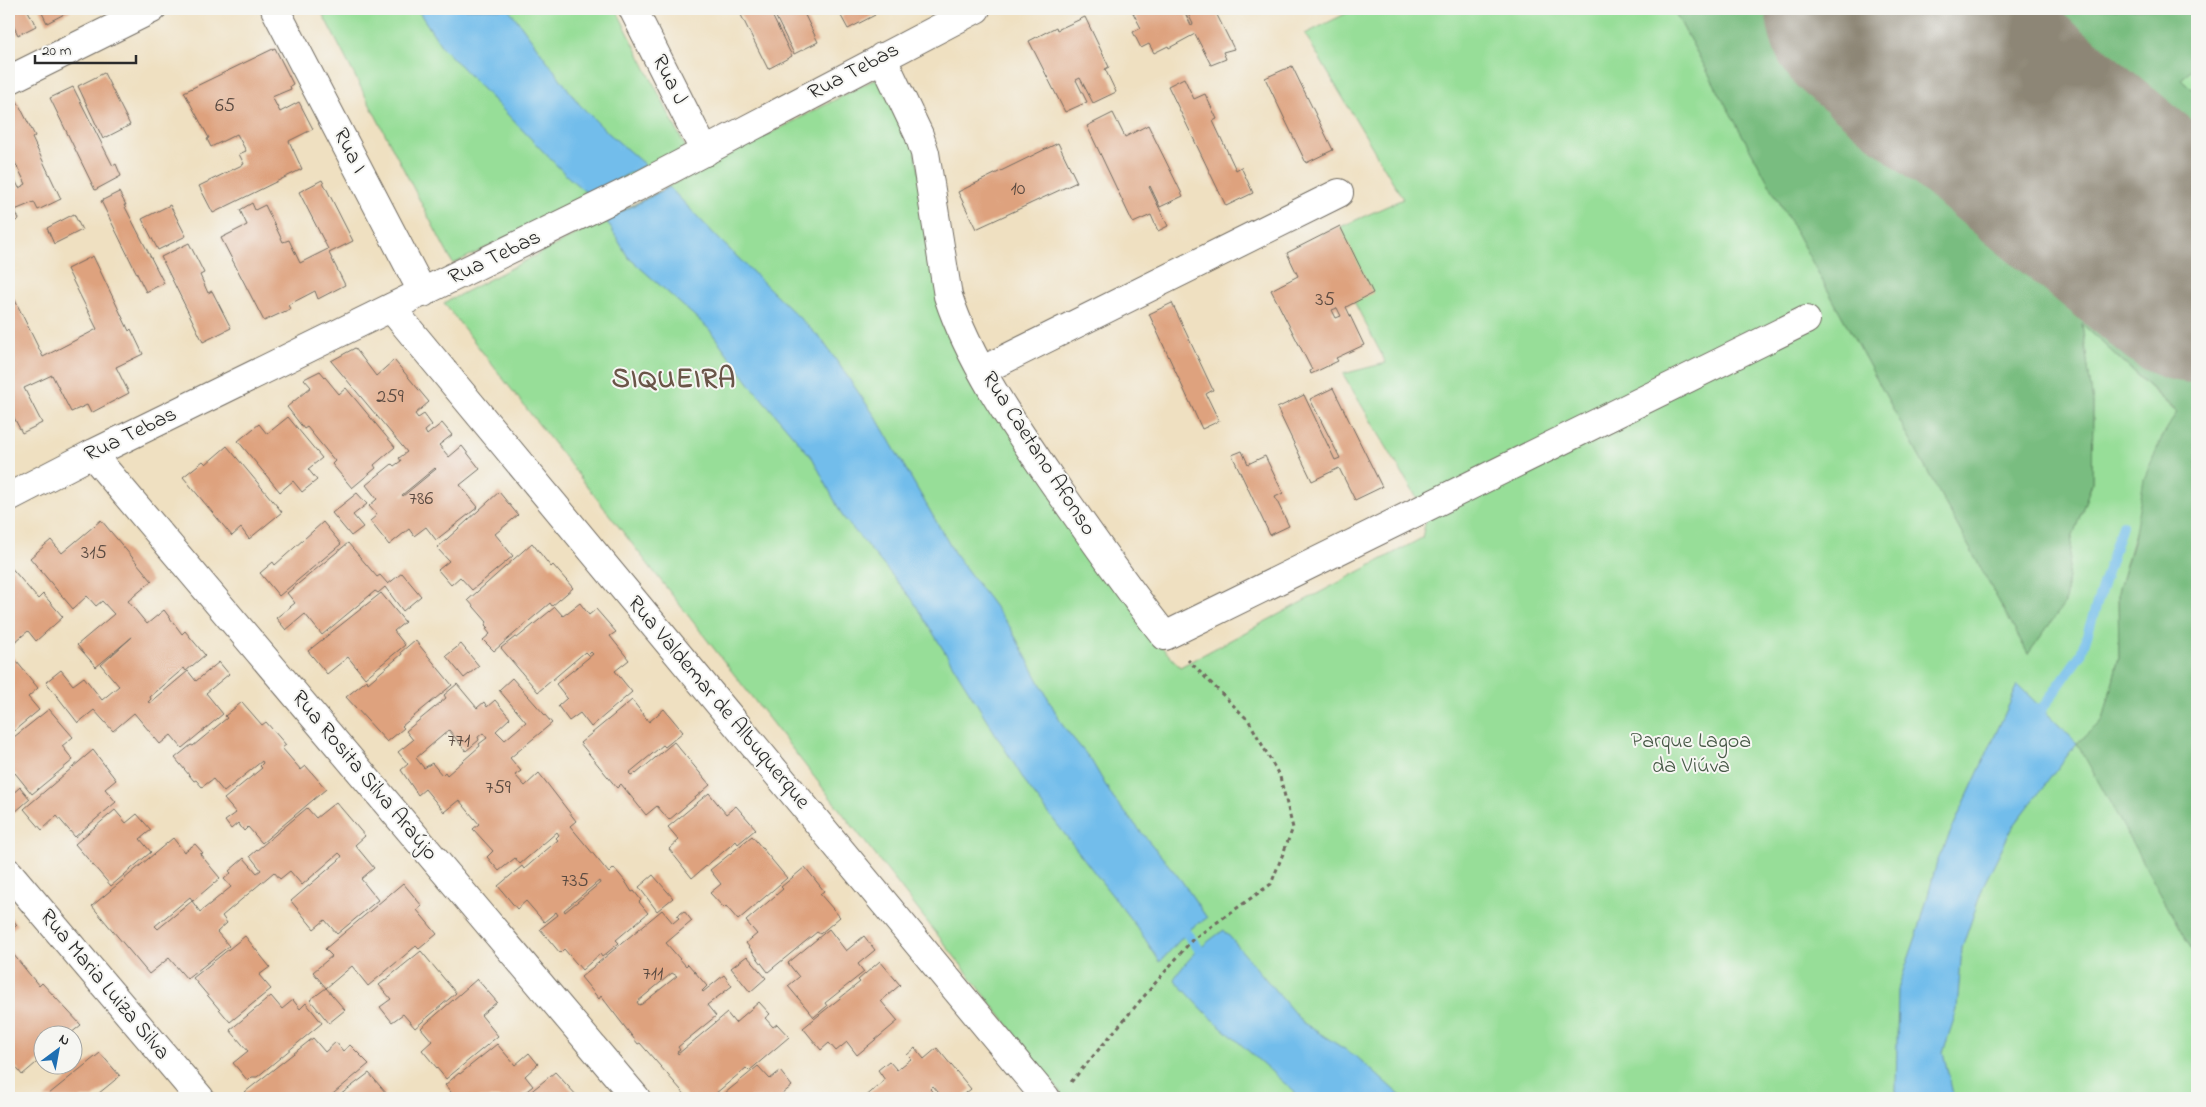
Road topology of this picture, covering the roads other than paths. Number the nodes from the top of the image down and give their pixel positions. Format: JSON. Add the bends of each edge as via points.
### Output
{"nodes":[{"id":1,"x":152,"y":9,"type":"edge"},
{"id":2,"x":275,"y":9,"type":"edge"},
{"id":3,"x":633,"y":9,"type":"edge"},
{"id":4,"x":976,"y":9,"type":"edge"},
{"id":5,"x":882,"y":57,"type":"junction"},
{"id":6,"x":9,"y":80,"type":"edge"},
{"id":7,"x":705,"y":152,"type":"junction"},
{"id":8,"x":1339,"y":193,"type":"dead end"},
{"id":9,"x":423,"y":293,"type":"junction"},
{"id":10,"x":391,"y":308,"type":"junction"},
{"id":11,"x":1806,"y":320,"type":"dead end"},
{"id":12,"x":982,"y":370,"type":"junction"},
{"id":13,"x":92,"y":454,"type":"junction"},
{"id":14,"x":9,"y":498,"type":"edge"},
{"id":15,"x":9,"y":873,"type":"edge"},
{"id":16,"x":200,"y":1098,"type":"edge"},
{"id":17,"x":636,"y":1098,"type":"edge"},
{"id":18,"x":1046,"y":1098,"type":"edge"}],
"edges":[{"from":1,"to":6,"type":"street"},
{"from":2,"to":9,"type":"street","name":"Rua I"},
{"from":3,"to":7,"type":"street","name":"Rua J"},
{"from":4,"to":5,"type":"street","name":"Rua Tebas"},
{"from":5,"to":7,"type":"street","name":"Rua Tebas"},
{"from":5,"to":12,"type":"street","name":"Rua Caetano Afonso","via":[[919,135],[948,296],[955,318]]},
{"from":7,"to":9,"type":"street","name":"Rua Tebas"},
{"from":8,"to":12,"type":"street"},
{"from":9,"to":10,"type":"street","name":"Rua Tebas"},
{"from":10,"to":13,"type":"street","name":"Rua Tebas"},
{"from":10,"to":18,"type":"street","name":"Rua Valdemar de Albuquerque"},
{"from":11,"to":12,"type":"street","name":"Rua Caetano Afonso","via":[[1165,636],[1124,584],[1013,424]]},
{"from":13,"to":14,"type":"street","name":"Rua Tebas"},
{"from":13,"to":17,"type":"street","name":"Rua Rosita Silva Araújo"},
{"from":15,"to":16,"type":"street","name":"Rua Maria Luiza Silva"}]}
